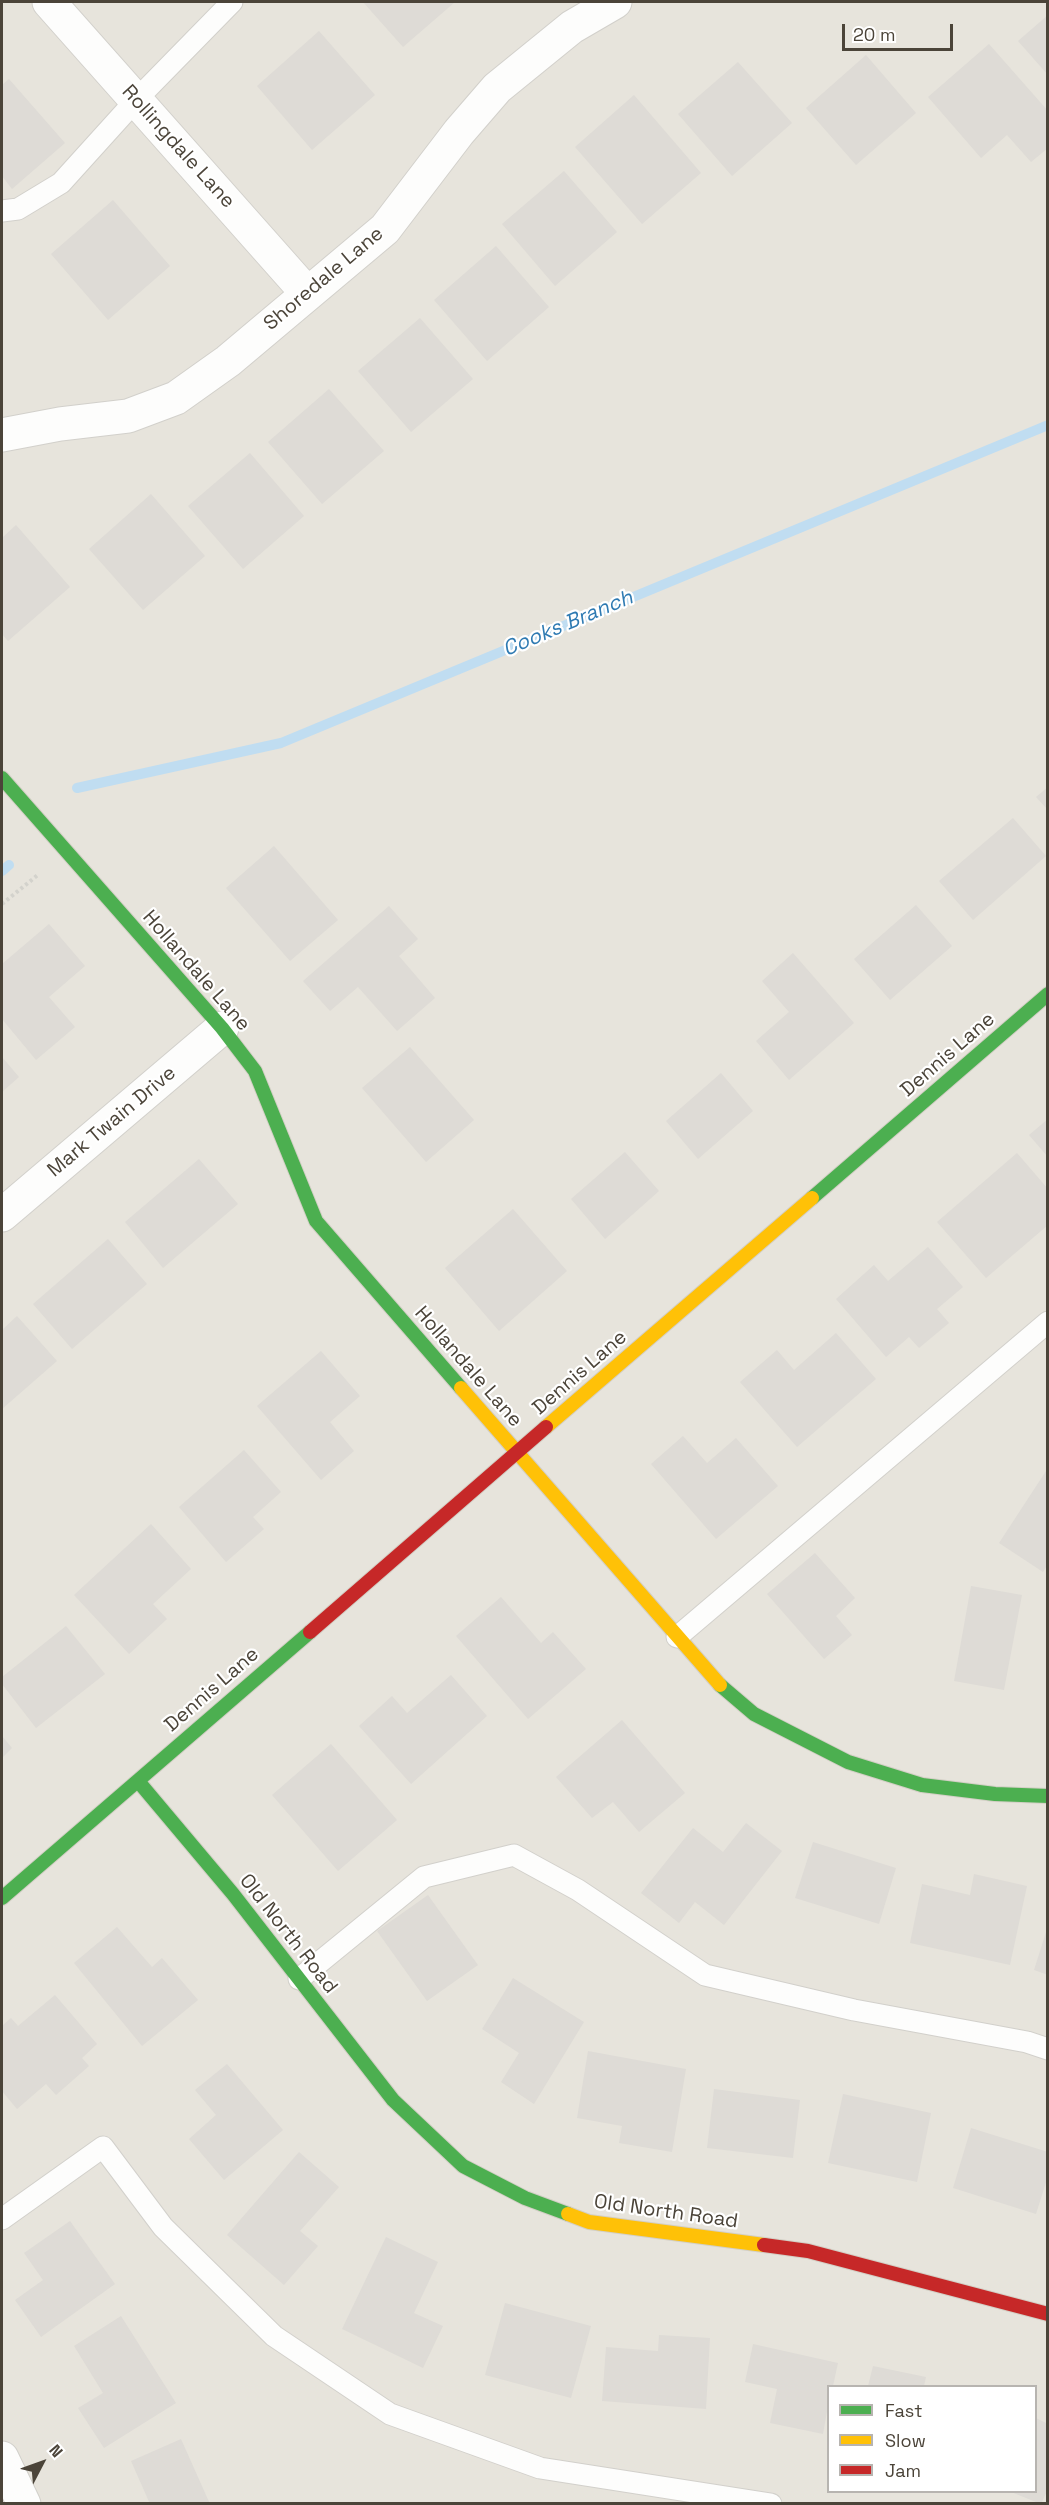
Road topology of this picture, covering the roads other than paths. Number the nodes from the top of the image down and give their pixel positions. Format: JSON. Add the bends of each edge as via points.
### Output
{"nodes":[{"id":1,"x":49,"y":2,"type":"edge"},
{"id":2,"x":232,"y":2,"type":"edge"},
{"id":3,"x":615,"y":2,"type":"edge"},
{"id":4,"x":136,"y":100,"type":"junction"},
{"id":5,"x":2,"y":211,"type":"edge"},
{"id":6,"x":307,"y":293,"type":"junction"},
{"id":7,"x":2,"y":435,"type":"edge"},
{"id":8,"x":2,"y":778,"type":"edge"},
{"id":9,"x":1047,"y":994,"type":"edge"},
{"id":10,"x":222,"y":1028,"type":"junction"},
{"id":11,"x":2,"y":1215,"type":"edge"},
{"id":12,"x":1047,"y":1322,"type":"edge"},
{"id":13,"x":516,"y":1454,"type":"junction"},
{"id":14,"x":677,"y":1637,"type":"junction"},
{"id":15,"x":138,"y":1781,"type":"junction"},
{"id":16,"x":1047,"y":1796,"type":"edge"},
{"id":17,"x":2,"y":1898,"type":"edge"},
{"id":18,"x":299,"y":1979,"type":"junction"},
{"id":19,"x":1047,"y":2049,"type":"edge"},
{"id":20,"x":2,"y":2219,"type":"edge"},
{"id":21,"x":1047,"y":2314,"type":"edge"},
{"id":22,"x":2,"y":2458,"type":"edge"},
{"id":23,"x":24,"y":2504,"type":"edge"},
{"id":24,"x":771,"y":2504,"type":"edge"}],
"edges":[{"from":1,"to":4,"type":"street","name":"Rollingdale Lane"},
{"from":2,"to":4,"type":"lane"},
{"from":3,"to":6,"type":"street","name":"Shoredale Lane","via":[[572,27],[497,88],[385,229]]},
{"from":4,"to":5,"type":"lane","via":[[61,183],[18,209]]},
{"from":4,"to":6,"type":"street","name":"Rollingdale Lane"},
{"from":6,"to":7,"type":"street","name":"Shoredale Lane","via":[[228,361],[176,398],[128,416]]},
{"from":8,"to":10,"type":"street","name":"Hollandale Lane"},
{"from":9,"to":13,"type":"street","name":"Dennis Lane"},
{"from":10,"to":11,"type":"street","name":"Mark Twain Drive"},
{"from":10,"to":13,"type":"street","name":"Hollandale Lane","via":[[255,1071],[316,1221]]},
{"from":12,"to":14,"type":"lane"},
{"from":13,"to":14,"type":"street","name":"Hollandale Lane"},
{"from":13,"to":15,"type":"street","name":"Dennis Lane"},
{"from":14,"to":16,"type":"street","name":"Hollandale Lane","via":[[719,1684],[754,1714],[848,1762],[922,1785]]},
{"from":15,"to":17,"type":"street","name":"Dennis Lane"},
{"from":15,"to":18,"type":"street","name":"Old North Road"},
{"from":18,"to":19,"type":"lane","via":[[424,1876],[514,1855],[578,1890],[705,1975]]},
{"from":18,"to":21,"type":"street","name":"Old North Road","via":[[393,2100],[462,2166],[525,2198],[589,2222],[808,2251]]},
{"from":20,"to":24,"type":"lane","via":[[103,2147],[163,2227],[274,2336],[390,2414],[540,2468]]},
{"from":22,"to":23,"type":"street"}]}
